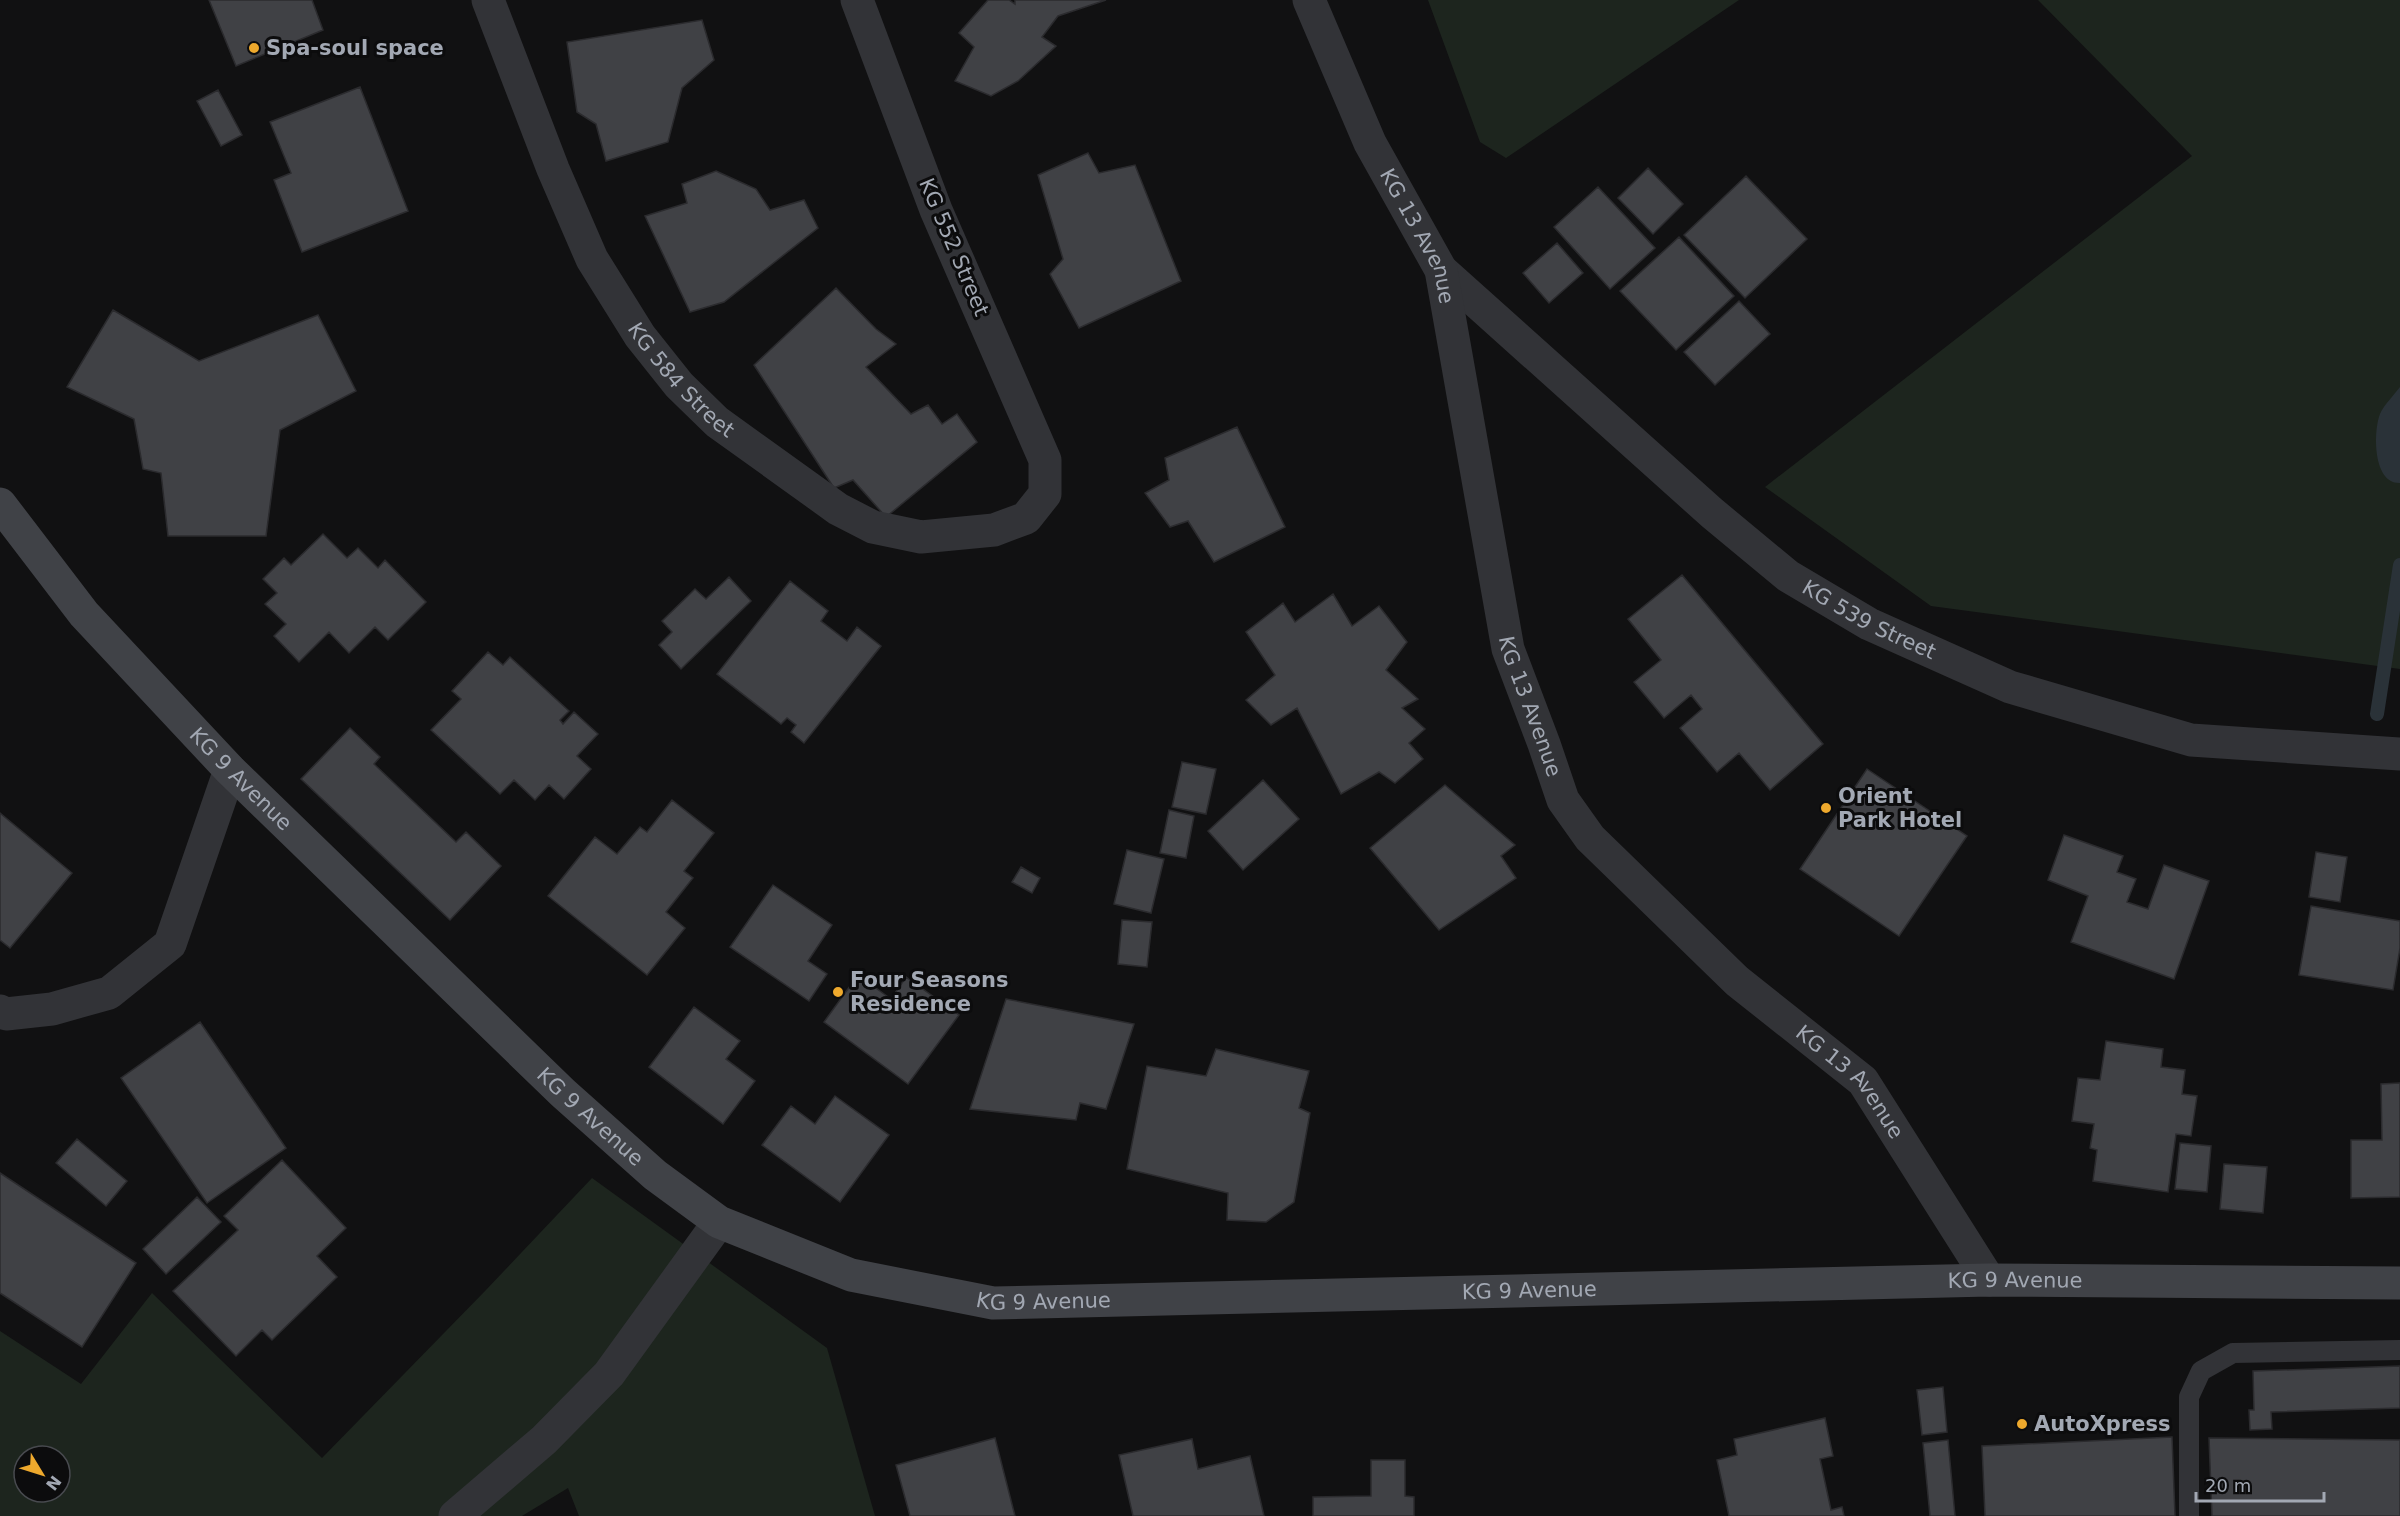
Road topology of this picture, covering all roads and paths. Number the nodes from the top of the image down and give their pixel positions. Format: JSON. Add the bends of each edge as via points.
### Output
{"nodes":[{"id":1,"x":488,"y":0,"type":"edge"},
{"id":2,"x":857,"y":0,"type":"edge"},
{"id":3,"x":1309,"y":0,"type":"edge"},
{"id":4,"x":1441,"y":270,"type":"junction"},
{"id":5,"x":1045,"y":494,"type":"joint"},
{"id":6,"x":0,"y":504,"type":"edge"},
{"id":7,"x":2400,"y":754,"type":"edge"},
{"id":8,"x":230,"y":770,"type":"junction"},
{"id":9,"x":0,"y":1011,"type":"edge"},
{"id":10,"x":719,"y":1222,"type":"junction"},
{"id":11,"x":1989,"y":1280,"type":"junction"},
{"id":12,"x":2400,"y":1283,"type":"edge"},
{"id":13,"x":2400,"y":1350,"type":"edge"},
{"id":14,"x":454,"y":1516,"type":"edge"},
{"id":15,"x":2189,"y":1516,"type":"edge"}],
"edges":[{"from":1,"to":5,"type":"street","name":"KG 584 Street","via":[[592,260],[640,336],[679,385],[717,422],[838,509],[873,527],[921,537],[994,530],[1026,518]]},
{"from":2,"to":5,"type":"street","name":"KG 552 Street","via":[[936,210],[1045,460]]},
{"from":3,"to":4,"type":"street","name":"KG 13 Avenue","via":[[1370,143]]},
{"from":4,"to":7,"type":"street","name":"KG 539 Street","via":[[1779,569],[1869,624],[2010,687],[2191,740]]},
{"from":4,"to":11,"type":"street","name":"KG 13 Avenue","via":[[1508,649],[1563,800],[1590,838],[1737,981],[1863,1081]]},
{"from":6,"to":8,"type":"main road","name":"KG 9 Avenue","via":[[84,614]]},
{"from":8,"to":9,"type":"street","via":[[170,944],[109,993],[52,1009],[6,1014]]},
{"from":8,"to":10,"type":"main road","name":"KG 9 Avenue","via":[[563,1093],[655,1174]]},
{"from":10,"to":11,"type":"main road","name":"KG 9 Avenue","via":[[851,1275],[993,1303]]},
{"from":10,"to":14,"type":"street","via":[[609,1374],[544,1440]]},
{"from":11,"to":12,"type":"main road","name":"KG 9 Avenue"},
{"from":13,"to":15,"type":"lane","via":[[2233,1353],[2201,1371],[2189,1397]]}]}
